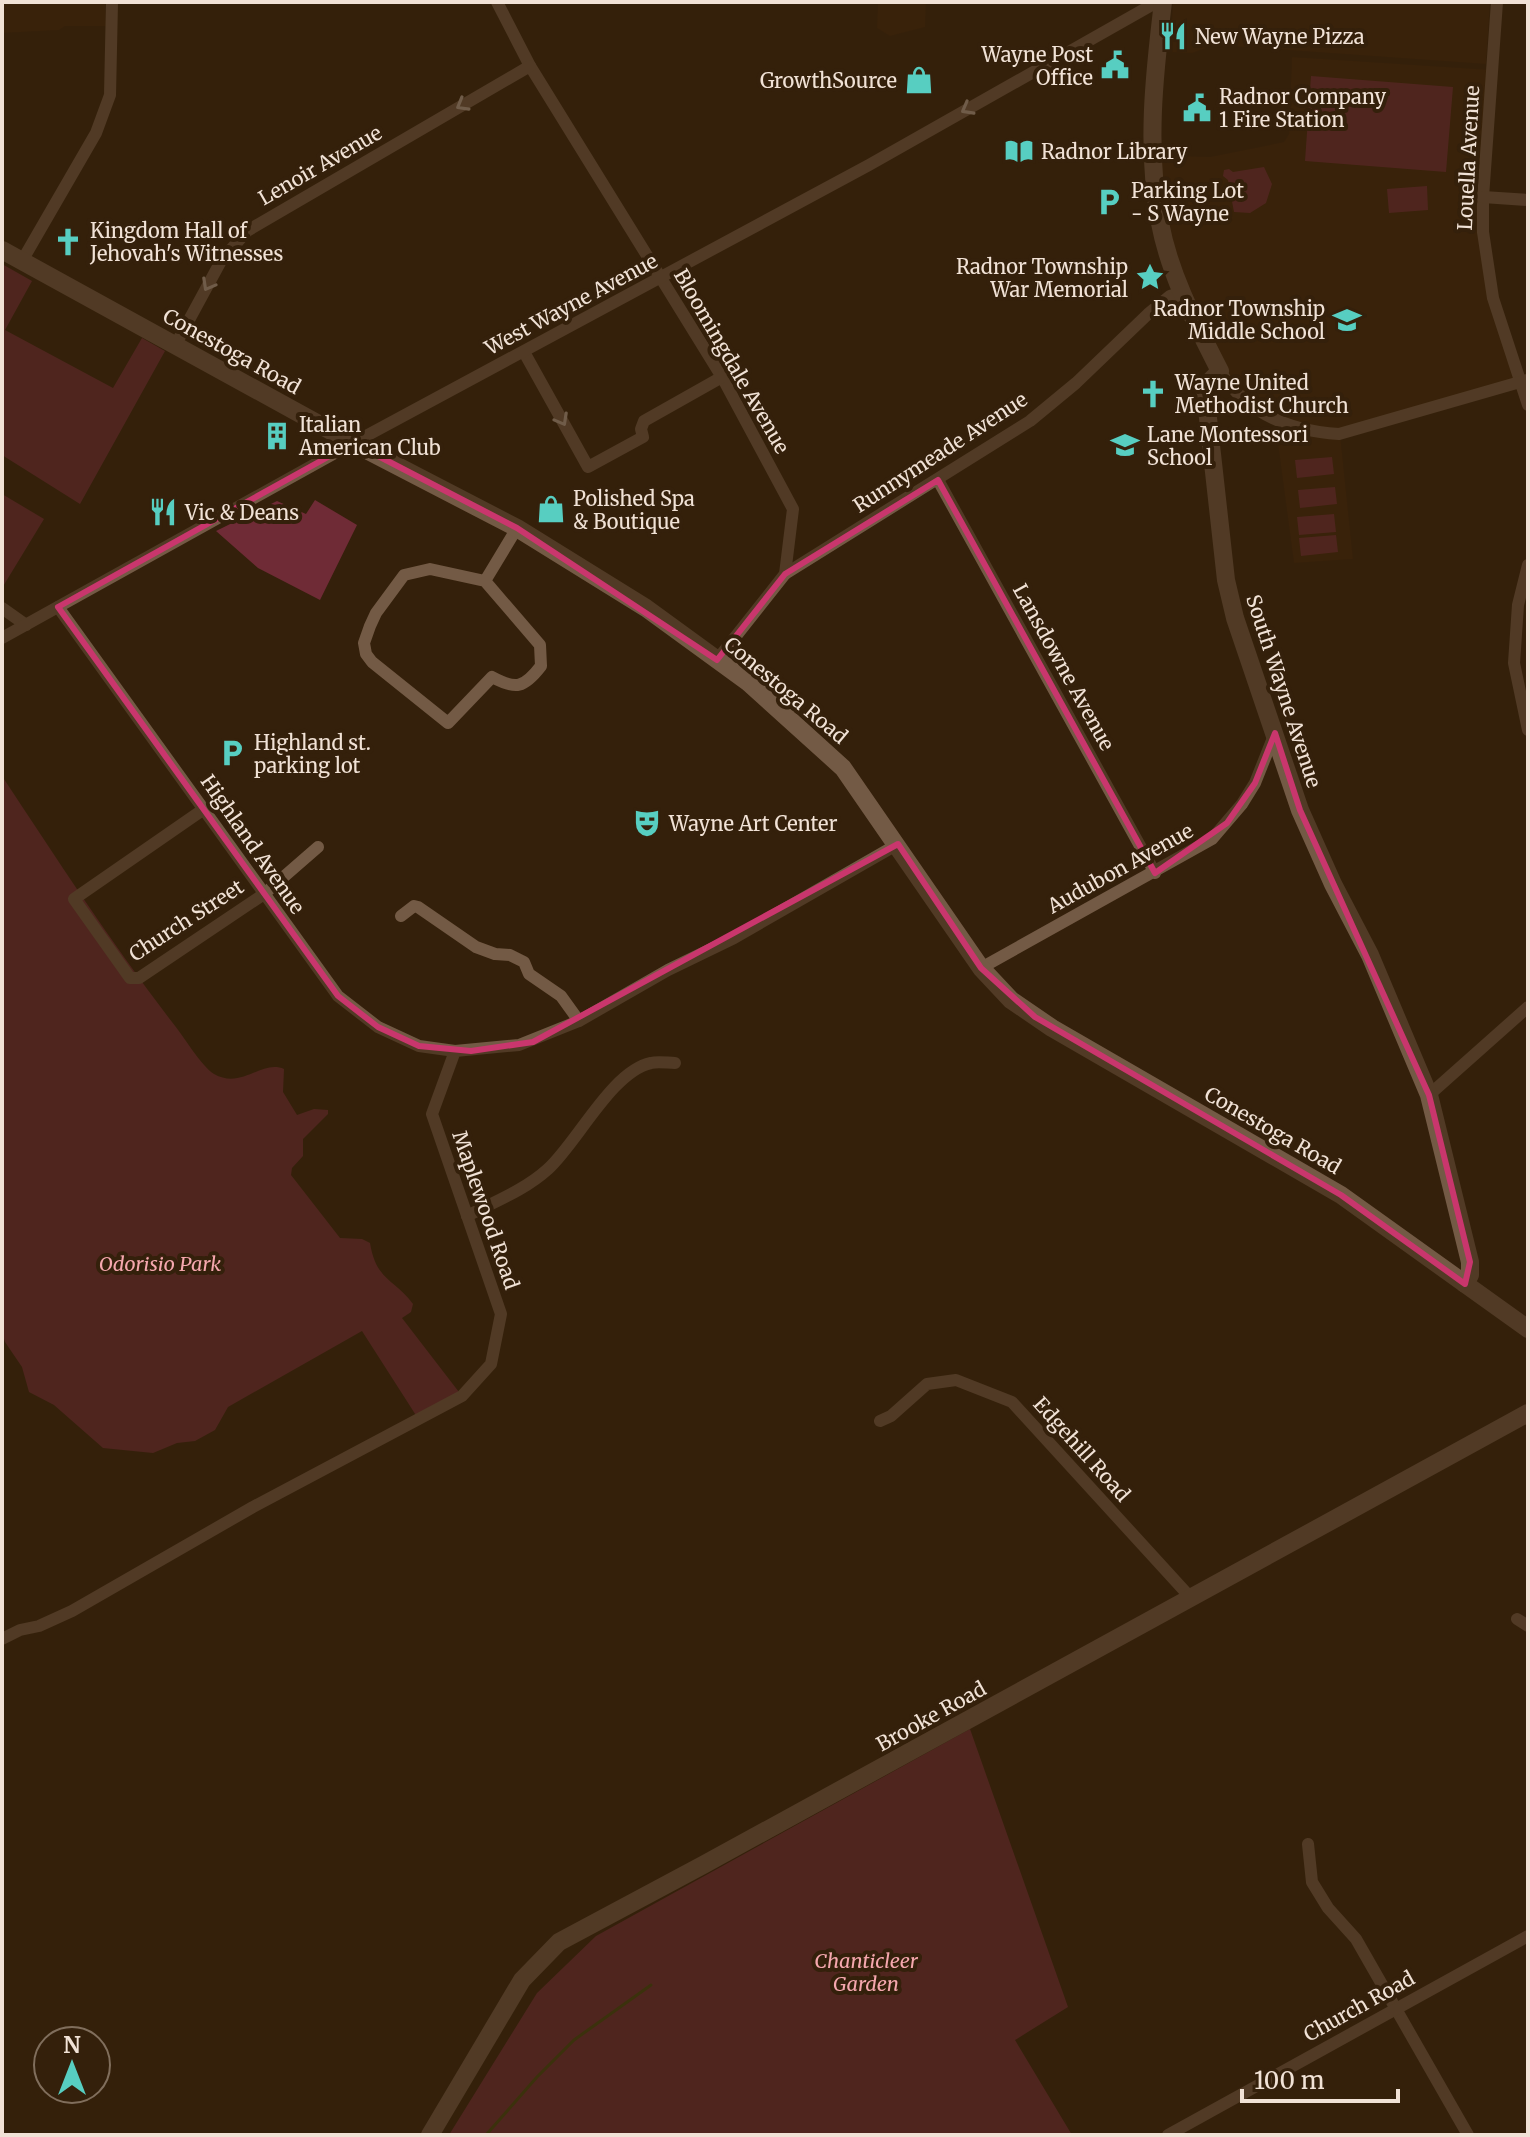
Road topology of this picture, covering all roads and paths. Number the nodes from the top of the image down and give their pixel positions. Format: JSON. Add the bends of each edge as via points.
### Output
{"nodes":[{"id":1,"x":112,"y":2,"type":"edge"},
{"id":2,"x":497,"y":2,"type":"edge"},
{"id":3,"x":1160,"y":2,"type":"edge"},
{"id":4,"x":1497,"y":2,"type":"edge"},
{"id":5,"x":530,"y":66,"type":"junction"},
{"id":6,"x":1483,"y":197,"type":"junction"},
{"id":7,"x":1528,"y":200,"type":"edge"},
{"id":8,"x":2,"y":250,"type":"edge"},
{"id":9,"x":22,"y":261,"type":"junction"},
{"id":10,"x":661,"y":278,"type":"junction"},
{"id":11,"x":1182,"y":292,"type":"junction"},
{"id":12,"x":176,"y":344,"type":"junction"},
{"id":13,"x":524,"y":352,"type":"junction"},
{"id":14,"x":1220,"y":371,"type":"junction"},
{"id":15,"x":722,"y":377,"type":"junction"},
{"id":16,"x":1524,"y":381,"type":"edge"},
{"id":17,"x":1528,"y":405,"type":"edge"},
{"id":18,"x":353,"y":443,"type":"junction"},
{"id":19,"x":938,"y":480,"type":"junction"},
{"id":20,"x":517,"y":528,"type":"junction"},
{"id":21,"x":1528,"y":565,"type":"edge"},
{"id":22,"x":785,"y":574,"type":"junction"},
{"id":23,"x":485,"y":581,"type":"junction"},
{"id":24,"x":1523,"y":604,"type":"edge"},
{"id":25,"x":58,"y":607,"type":"junction"},
{"id":26,"x":2,"y":608,"type":"edge"},
{"id":27,"x":26,"y":625,"type":"junction"},
{"id":28,"x":2,"y":638,"type":"edge"},
{"id":29,"x":717,"y":660,"type":"junction"},
{"id":30,"x":1528,"y":730,"type":"edge"},
{"id":31,"x":1275,"y":733,"type":"junction"},
{"id":32,"x":204,"y":809,"type":"junction"},
{"id":33,"x":898,"y":844,"type":"junction"},
{"id":34,"x":318,"y":847,"type":"dead end"},
{"id":35,"x":1155,"y":873,"type":"junction"},
{"id":36,"x":264,"y":894,"type":"junction"},
{"id":37,"x":401,"y":916,"type":"dead end"},
{"id":38,"x":981,"y":968,"type":"junction"},
{"id":39,"x":1528,"y":1007,"type":"edge"},
{"id":40,"x":579,"y":1021,"type":"junction"},
{"id":41,"x":455,"y":1051,"type":"junction"},
{"id":42,"x":675,"y":1063,"type":"dead end"},
{"id":43,"x":1429,"y":1095,"type":"junction"},
{"id":44,"x":467,"y":1216,"type":"junction"},
{"id":45,"x":1465,"y":1284,"type":"junction"},
{"id":46,"x":1528,"y":1329,"type":"edge"},
{"id":47,"x":1528,"y":1413,"type":"edge"},
{"id":48,"x":880,"y":1421,"type":"dead end"},
{"id":49,"x":1191,"y":1598,"type":"junction"},
{"id":50,"x":2,"y":1639,"type":"edge"},
{"id":51,"x":1308,"y":1844,"type":"dead end"},
{"id":52,"x":1528,"y":1936,"type":"edge"},
{"id":53,"x":1396,"y":2008,"type":"junction"},
{"id":54,"x":430,"y":2135,"type":"edge"},
{"id":55,"x":1168,"y":2135,"type":"edge"},
{"id":56,"x":1468,"y":2135,"type":"edge"}],
"edges":[{"from":1,"to":9,"type":"street","via":[[110,95],[96,133]]},
{"from":2,"to":5,"type":"street","name":"Bloomingdale Avenue"},
{"from":3,"to":10,"type":"street","name":"West Wayne Avenue","one_way":true},
{"from":3,"to":11,"type":"main road","via":[[1152,155],[1160,223]]},
{"from":4,"to":6,"type":"street","name":"Louella Avenue"},
{"from":5,"to":10,"type":"street","name":"Bloomingdale Avenue"},
{"from":5,"to":12,"type":"street","name":"Lenoir Avenue","one_way":true,"via":[[247,231],[221,261]]},
{"from":6,"to":7,"type":"street"},
{"from":6,"to":16,"type":"street","name":"Louella Avenue","via":[[1493,298]]},
{"from":8,"to":9,"type":"main road","name":"Conestoga Road"},
{"from":9,"to":12,"type":"main road","name":"Conestoga Road"},
{"from":10,"to":13,"type":"street","name":"West Wayne Avenue"},
{"from":10,"to":15,"type":"street","name":"Bloomingdale Avenue"},
{"from":11,"to":14,"type":"main road"},
{"from":11,"to":19,"type":"street","name":"Runnymeade Avenue","via":[[1148,314],[1030,421]]},
{"from":12,"to":18,"type":"main road","name":"Conestoga Road"},
{"from":13,"to":15,"type":"street","one_way":true,"via":[[588,467],[643,437],[644,421]]},
{"from":13,"to":18,"type":"street","name":"West Wayne Avenue"},
{"from":14,"to":16,"type":"street","via":[[1262,415],[1308,431],[1339,434]]},
{"from":14,"to":31,"type":"main road","name":"South Wayne Avenue","via":[[1205,391],[1226,580]]},
{"from":15,"to":22,"type":"street","name":"Bloomingdale Avenue","via":[[793,509]]},
{"from":16,"to":17,"type":"street","name":"Louella Avenue"},
{"from":18,"to":20,"type":"main road","name":"Conestoga Road"},
{"from":18,"to":25,"type":"street","name":"West Wayne Avenue"},
{"from":19,"to":22,"type":"street","name":"Runnymeade Avenue"},
{"from":19,"to":35,"type":"street","name":"Lansdowne Avenue"},
{"from":20,"to":23,"type":"street"},
{"from":20,"to":29,"type":"main road","name":"Conestoga Road","via":[[646,608]]},
{"from":21,"to":24,"type":"street"},
{"from":22,"to":29,"type":"street"},
{"from":23,"to":23,"type":"street","via":[[436,570],[404,575],[376,613],[364,643],[372,662],[448,723],[492,677],[519,686],[541,666],[540,645]]},
{"from":24,"to":30,"type":"street","via":[[1514,663]]},
{"from":25,"to":27,"type":"street","name":"West Wayne Avenue"},
{"from":25,"to":32,"type":"street","name":"Highland Avenue"},
{"from":26,"to":27,"type":"street"},
{"from":27,"to":28,"type":"street","name":"West Wayne Avenue"},
{"from":29,"to":33,"type":"main road","name":"Conestoga Road","via":[[831,755]]},
{"from":31,"to":35,"type":"street","name":"Audubon Avenue","via":[[1255,783],[1227,823],[1212,839]]},
{"from":31,"to":43,"type":"main road","name":"South Wayne Avenue","via":[[1300,810]]},
{"from":32,"to":36,"type":"street","name":"Highland Avenue"},
{"from":32,"to":36,"type":"street","name":"Church Street","via":[[74,899],[130,978],[139,978]]},
{"from":33,"to":38,"type":"main road","name":"Conestoga Road"},
{"from":33,"to":40,"type":"street"},
{"from":34,"to":36,"type":"street"},
{"from":35,"to":38,"type":"street","name":"Audubon Avenue"},
{"from":36,"to":41,"type":"street","name":"Highland Avenue","via":[[338,996],[378,1027],[419,1046]]},
{"from":37,"to":40,"type":"street","via":[[418,907],[476,947],[524,962],[529,974],[561,996]]},
{"from":38,"to":45,"type":"main road","name":"Conestoga Road","via":[[1035,1017],[1341,1195]]},
{"from":39,"to":43,"type":"street"},
{"from":40,"to":41,"type":"street","via":[[533,1042]]},
{"from":41,"to":44,"type":"street","name":"Maplewood Road","via":[[432,1114]]},
{"from":42,"to":44,"type":"street","via":[[648,1063],[628,1076],[608,1093],[545,1173]]},
{"from":43,"to":45,"type":"main road","name":"South Wayne Avenue","via":[[1470,1262]]},
{"from":44,"to":50,"type":"street","name":"Maplewood Road","via":[[501,1314],[491,1364],[462,1396],[72,1611]]},
{"from":45,"to":46,"type":"main road","name":"Conestoga Road"},
{"from":47,"to":49,"type":"main road","name":"Brooke Road"},
{"from":48,"to":49,"type":"street","name":"Edgehill Road","via":[[927,1384],[956,1380],[1012,1402]]},
{"from":49,"to":54,"type":"main road","name":"Brooke Road","via":[[559,1942],[522,1980]]},
{"from":51,"to":53,"type":"street","via":[[1312,1882],[1356,1939]]},
{"from":52,"to":53,"type":"street","name":"Church Road"},
{"from":53,"to":55,"type":"street","name":"Church Road"},
{"from":53,"to":56,"type":"street"}]}
